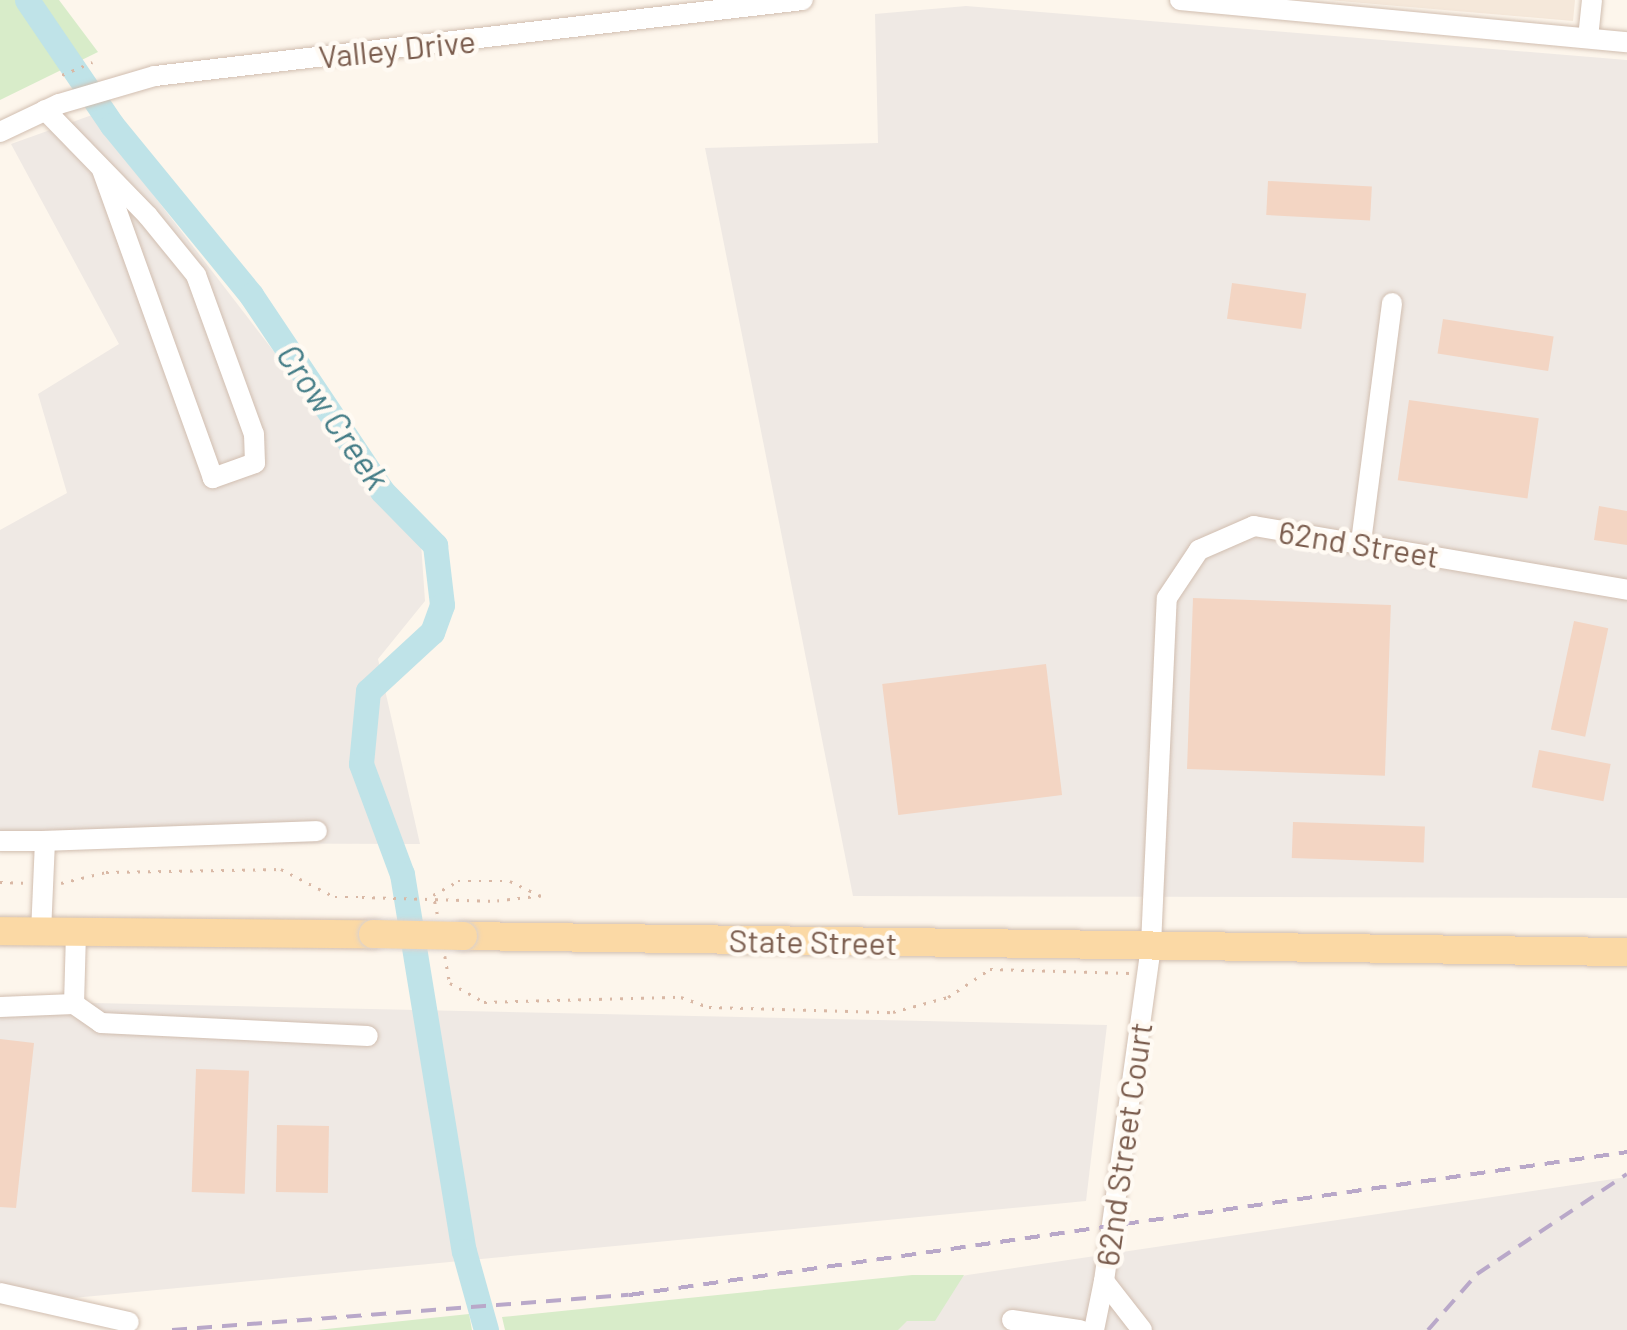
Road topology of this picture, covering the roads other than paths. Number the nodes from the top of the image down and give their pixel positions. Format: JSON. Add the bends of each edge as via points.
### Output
{"nodes":[{"id":1,"x":803,"y":0,"type":"edge"},
{"id":2,"x":1180,"y":0,"type":"edge"},
{"id":3,"x":1592,"y":0,"type":"edge"},
{"id":4,"x":1588,"y":38,"type":"junction"},
{"id":5,"x":1627,"y":42,"type":"edge"},
{"id":6,"x":52,"y":107,"type":"junction"},
{"id":7,"x":0,"y":132,"type":"edge"},
{"id":8,"x":102,"y":170,"type":"junction"},
{"id":9,"x":1392,"y":303,"type":"dead end"},
{"id":10,"x":1361,"y":542,"type":"junction"},
{"id":11,"x":1627,"y":590,"type":"edge"},
{"id":12,"x":317,"y":831,"type":"dead end"},
{"id":13,"x":0,"y":841,"type":"edge"},
{"id":14,"x":45,"y":841,"type":"junction"},
{"id":15,"x":0,"y":931,"type":"edge"},
{"id":16,"x":41,"y":932,"type":"junction"},
{"id":17,"x":76,"y":934,"type":"junction"},
{"id":18,"x":1151,"y":944,"type":"junction"},
{"id":19,"x":1627,"y":952,"type":"edge"},
{"id":20,"x":74,"y":1004,"type":"junction"},
{"id":21,"x":0,"y":1008,"type":"edge"},
{"id":22,"x":368,"y":1036,"type":"dead end"},
{"id":23,"x":1104,"y":1282,"type":"junction"},
{"id":24,"x":0,"y":1293,"type":"edge"},
{"id":25,"x":1012,"y":1320,"type":"dead end"},
{"id":26,"x":129,"y":1322,"type":"dead end"},
{"id":27,"x":1080,"y":1330,"type":"edge"},
{"id":28,"x":1094,"y":1330,"type":"edge"},
{"id":29,"x":1142,"y":1330,"type":"edge"}],
"edges":[{"from":1,"to":6,"type":"street","name":"Valley Drive","via":[[124,82]]},
{"from":2,"to":4,"type":"street"},
{"from":3,"to":4,"type":"street"},
{"from":4,"to":5,"type":"street"},
{"from":6,"to":7,"type":"street","name":"Valley Drive"},
{"from":6,"to":8,"type":"street"},
{"from":8,"to":8,"type":"street","via":[[196,275],[254,434],[255,464],[213,478]]},
{"from":9,"to":10,"type":"street"},
{"from":10,"to":11,"type":"street","name":"62nd Street"},
{"from":10,"to":18,"type":"street","name":"62nd Street","via":[[1254,526],[1199,550],[1166,598]]},
{"from":12,"to":14,"type":"street"},
{"from":13,"to":14,"type":"street"},
{"from":14,"to":16,"type":"street"},
{"from":15,"to":16,"type":"main road","name":"State Street"},
{"from":16,"to":17,"type":"main road","name":"State Street"},
{"from":17,"to":18,"type":"main road","name":"State Street","bridge":true},
{"from":17,"to":20,"type":"street"},
{"from":18,"to":19,"type":"main road","name":"State Street"},
{"from":18,"to":23,"type":"street","name":"62nd Street Court"},
{"from":20,"to":21,"type":"street"},
{"from":20,"to":22,"type":"street","via":[[101,1023]]},
{"from":23,"to":28,"type":"street"},
{"from":23,"to":29,"type":"street","name":"62nd Street Court"},
{"from":24,"to":26,"type":"street"},
{"from":25,"to":27,"type":"street"}]}
